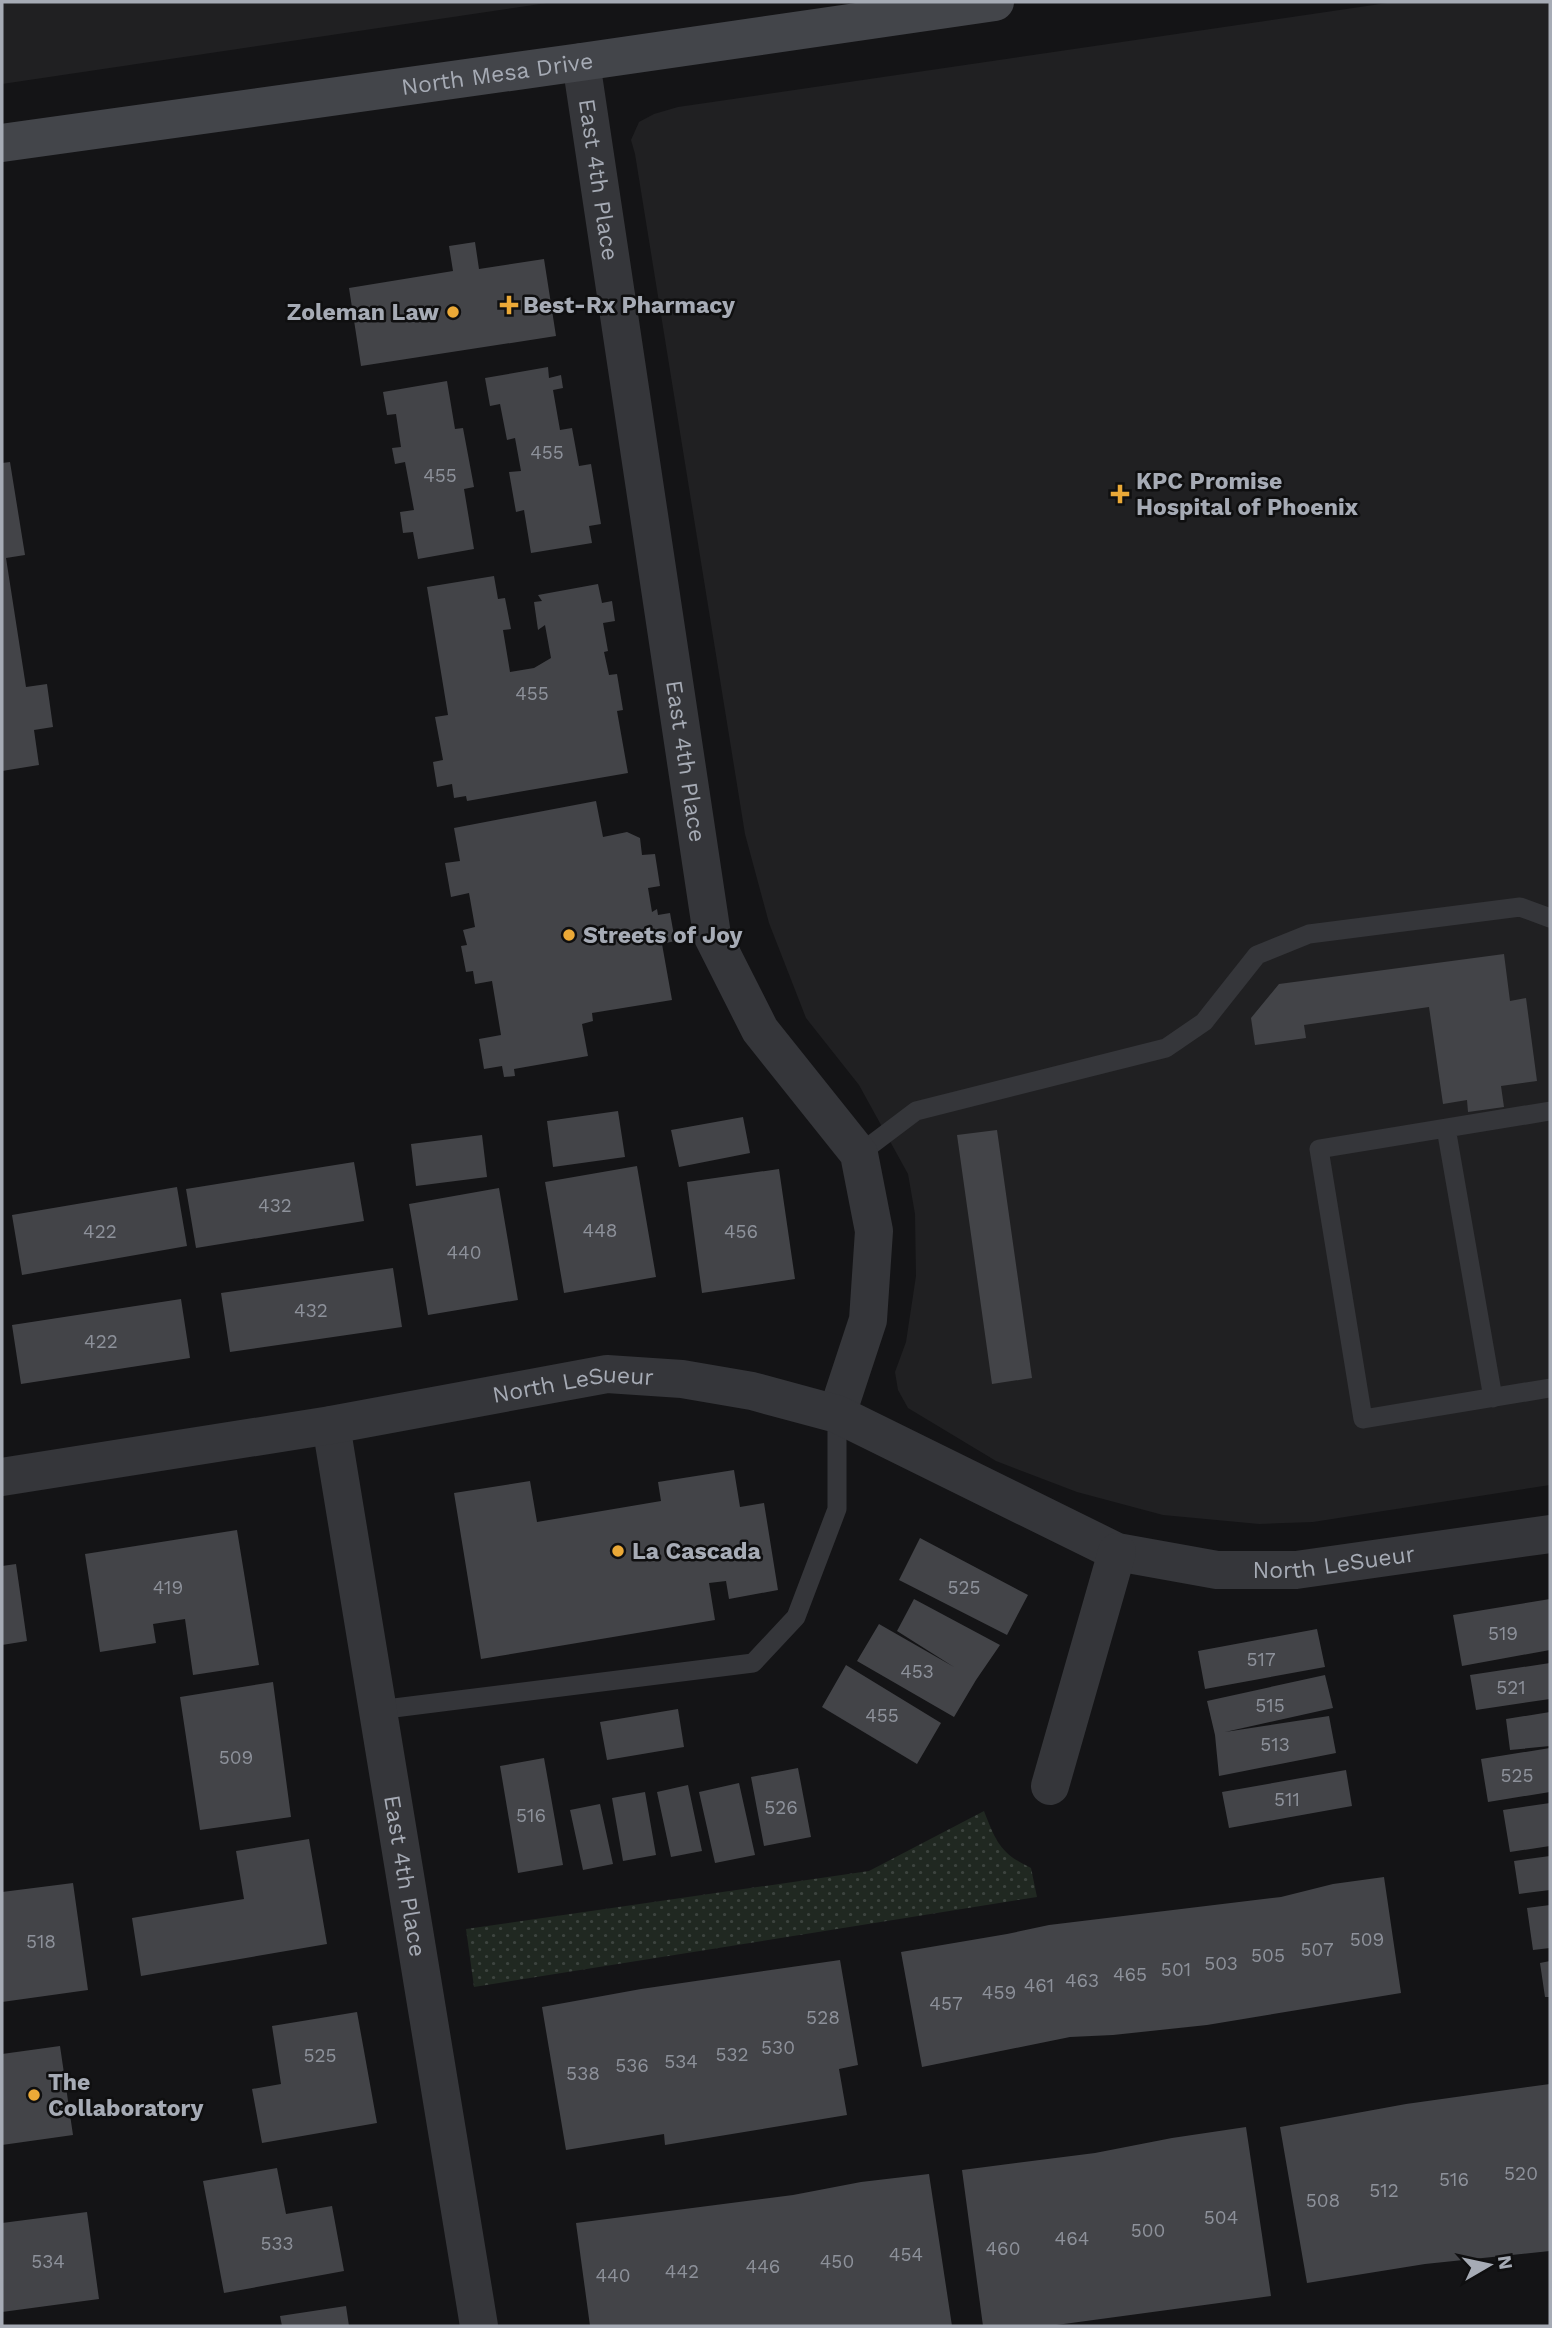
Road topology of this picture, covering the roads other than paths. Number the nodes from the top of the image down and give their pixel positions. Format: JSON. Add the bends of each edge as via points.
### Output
{"nodes":[{"id":1,"x":995,"y":2,"type":"edge"},
{"id":2,"x":581,"y":62,"type":"junction"},
{"id":3,"x":2,"y":143,"type":"edge"},
{"id":4,"x":1550,"y":918,"type":"edge"},
{"id":5,"x":1550,"y":1111,"type":"edge"},
{"id":6,"x":1446,"y":1128,"type":"junction"},
{"id":7,"x":859,"y":1154,"type":"junction"},
{"id":8,"x":1550,"y":1388,"type":"edge"},
{"id":9,"x":1493,"y":1398,"type":"junction"},
{"id":10,"x":837,"y":1414,"type":"junction"},
{"id":11,"x":331,"y":1425,"type":"junction"},
{"id":12,"x":2,"y":1477,"type":"edge"},
{"id":13,"x":1550,"y":1534,"type":"edge"},
{"id":14,"x":1117,"y":1552,"type":"junction"},
{"id":15,"x":378,"y":1710,"type":"junction"},
{"id":16,"x":1050,"y":1786,"type":"dead end"},
{"id":17,"x":479,"y":2326,"type":"edge"}],
"edges":[{"from":1,"to":2,"type":"main road","name":"North Mesa Drive"},
{"from":2,"to":3,"type":"main road","name":"North Mesa Drive"},
{"from":2,"to":7,"type":"street","name":"East 4th Place","via":[[712,935],[760,1030]]},
{"from":4,"to":7,"type":"lane","via":[[1520,907],[1309,933],[1256,955],[1204,1022],[1166,1048],[916,1111]]},
{"from":5,"to":6,"type":"lane"},
{"from":6,"to":9,"type":"lane"},
{"from":6,"to":9,"type":"lane","via":[[1319,1149],[1363,1419]]},
{"from":7,"to":10,"type":"street","name":"East 4th Place","via":[[874,1231],[868,1320]]},
{"from":8,"to":9,"type":"lane"},
{"from":10,"to":11,"type":"street","name":"North LeSueur","via":[[752,1391],[682,1379],[607,1374]]},
{"from":10,"to":14,"type":"street","name":"North LeSueur"},
{"from":10,"to":15,"type":"lane","via":[[837,1510],[796,1617],[753,1663]]},
{"from":11,"to":12,"type":"street","name":"North LeSueur"},
{"from":11,"to":15,"type":"street","name":"East 4th Place"},
{"from":13,"to":14,"type":"street","name":"North LeSueur","via":[[1296,1570],[1217,1570]]},
{"from":14,"to":16,"type":"street"},
{"from":15,"to":17,"type":"street","name":"East 4th Place"}]}
